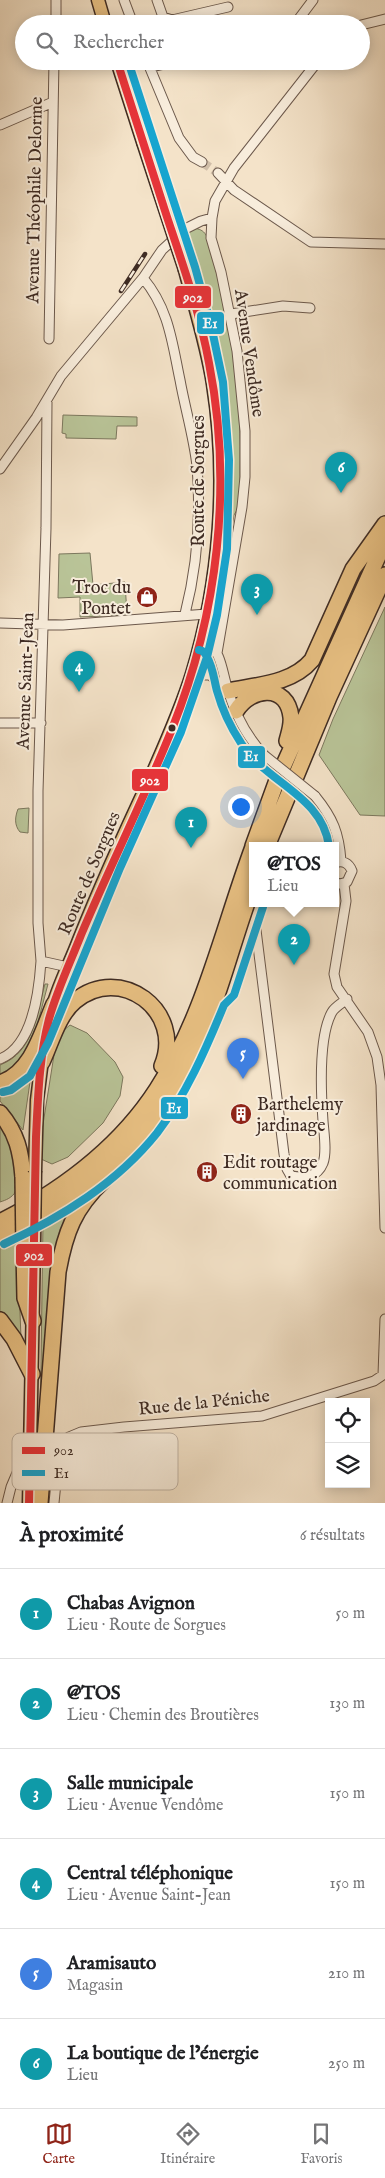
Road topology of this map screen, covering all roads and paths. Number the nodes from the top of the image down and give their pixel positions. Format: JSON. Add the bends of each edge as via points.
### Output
{"nodes":[{"id":1,"x":56,"y":0,"type":"edge"},
{"id":2,"x":98,"y":0,"type":"edge"},
{"id":3,"x":124,"y":0,"type":"edge"},
{"id":4,"x":157,"y":0,"type":"edge"},
{"id":5,"x":313,"y":0,"type":"edge"},
{"id":6,"x":228,"y":7,"type":"dead end"},
{"id":7,"x":56,"y":15,"type":"edge"},
{"id":8,"x":102,"y":15,"type":"edge"},
{"id":9,"x":130,"y":15,"type":"edge"},
{"id":10,"x":162,"y":15,"type":"edge"},
{"id":11,"x":194,"y":15,"type":"edge"},
{"id":12,"x":302,"y":15,"type":"edge"},
{"id":13,"x":385,"y":20,"type":"edge"},
{"id":14,"x":370,"y":23,"type":"edge"},
{"id":15,"x":54,"y":70,"type":"edge"},
{"id":16,"x":120,"y":70,"type":"edge"},
{"id":17,"x":151,"y":70,"type":"edge"},
{"id":18,"x":311,"y":70,"type":"edge"},
{"id":19,"x":53,"y":102,"type":"junction"},
{"id":20,"x":0,"y":125,"type":"edge"},
{"id":21,"x":202,"y":162,"type":"tunnel mouth"},
{"id":22,"x":218,"y":173,"type":"tunnel mouth"},
{"id":23,"x":226,"y":182,"type":"junction"},
{"id":24,"x":212,"y":218,"type":"junction"},
{"id":25,"x":385,"y":244,"type":"edge"},
{"id":26,"x":143,"y":278,"type":"junction"},
{"id":27,"x":310,"y":308,"type":"dead end"},
{"id":28,"x":231,"y":314,"type":"junction"},
{"id":29,"x":49,"y":339,"type":"dead end"},
{"id":30,"x":47,"y":402,"type":"junction"},
{"id":31,"x":0,"y":469,"type":"edge"},
{"id":32,"x":385,"y":524,"type":"edge"},
{"id":33,"x":385,"y":541,"type":"edge"},
{"id":34,"x":385,"y":575,"type":"edge"},
{"id":35,"x":185,"y":614,"type":"junction"},
{"id":36,"x":207,"y":614,"type":"junction"},
{"id":37,"x":0,"y":623,"type":"edge"},
{"id":38,"x":44,"y":624,"type":"junction"},
{"id":39,"x":201,"y":640,"type":"junction"},
{"id":40,"x":219,"y":657,"type":"junction"},
{"id":41,"x":192,"y":675,"type":"junction"},
{"id":42,"x":210,"y":676,"type":"junction"},
{"id":43,"x":228,"y":691,"type":"junction"},
{"id":44,"x":329,"y":697,"type":"junction"},
{"id":45,"x":236,"y":711,"type":"junction"},
{"id":46,"x":0,"y":723,"type":"edge"},
{"id":47,"x":40,"y":723,"type":"junction"},
{"id":48,"x":278,"y":780,"type":"junction"},
{"id":49,"x":255,"y":842,"type":"edge"},
{"id":50,"x":270,"y":842,"type":"edge"},
{"id":51,"x":278,"y":842,"type":"edge"},
{"id":52,"x":339,"y":852,"type":"edge"},
{"id":53,"x":249,"y":859,"type":"edge"},
{"id":54,"x":339,"y":862,"type":"edge"},
{"id":55,"x":339,"y":883,"type":"edge"},
{"id":56,"x":249,"y":898,"type":"edge"},
{"id":57,"x":253,"y":907,"type":"edge"},
{"id":58,"x":256,"y":930,"type":"dead end"},
{"id":59,"x":41,"y":962,"type":"junction"},
{"id":60,"x":68,"y":967,"type":"junction"},
{"id":61,"x":216,"y":999,"type":"junction"},
{"id":62,"x":346,"y":999,"type":"junction"},
{"id":63,"x":54,"y":1004,"type":"junction"},
{"id":64,"x":0,"y":1059,"type":"edge"},
{"id":65,"x":42,"y":1062,"type":"junction"},
{"id":66,"x":0,"y":1084,"type":"edge"},
{"id":67,"x":169,"y":1096,"type":"junction"},
{"id":68,"x":0,"y":1113,"type":"edge"},
{"id":69,"x":29,"y":1174,"type":"junction"},
{"id":70,"x":73,"y":1178,"type":"junction"},
{"id":71,"x":0,"y":1213,"type":"edge"},
{"id":72,"x":0,"y":1222,"type":"edge"},
{"id":73,"x":385,"y":1228,"type":"edge"},
{"id":74,"x":0,"y":1235,"type":"edge"},
{"id":75,"x":0,"y":1320,"type":"edge"},
{"id":76,"x":33,"y":1320,"type":"joint"},
{"id":77,"x":385,"y":1320,"type":"edge"},
{"id":78,"x":32,"y":1374,"type":"junction"},
{"id":79,"x":31,"y":1433,"type":"edge"},
{"id":80,"x":45,"y":1433,"type":"edge"},
{"id":81,"x":78,"y":1433,"type":"edge"},
{"id":82,"x":12,"y":1485,"type":"edge"},
{"id":83,"x":29,"y":1490,"type":"edge"},
{"id":84,"x":41,"y":1490,"type":"edge"},
{"id":85,"x":55,"y":1490,"type":"edge"},
{"id":86,"x":8,"y":1503,"type":"edge"},
{"id":87,"x":29,"y":1503,"type":"edge"},
{"id":88,"x":40,"y":1503,"type":"edge"},
{"id":89,"x":54,"y":1503,"type":"edge"}],
"edges":[{"from":1,"to":7,"type":"street"},
{"from":2,"to":8,"type":"main road"},
{"from":3,"to":9,"type":"street"},
{"from":4,"to":10,"type":"street"},
{"from":5,"to":12,"type":"street"},
{"from":6,"to":11,"type":"street"},
{"from":13,"to":14,"type":"street"},
{"from":15,"to":19,"type":"street","name":"Avenue Théophile Delorme"},
{"from":16,"to":36,"type":"main road","name":"Route de Sorgues","bridge":true,"via":[[185,270],[213,384],[219,452],[218,548]]},
{"from":17,"to":21,"type":"street","via":[[181,142],[193,157]]},
{"from":18,"to":23,"type":"street","name":"Avenue Vendôme","via":[[249,147]]},
{"from":19,"to":20,"type":"street"},
{"from":19,"to":29,"type":"street","name":"Avenue Théophile Delorme"},
{"from":22,"to":23,"type":"street"},
{"from":23,"to":24,"type":"street","name":"Avenue Vendôme","via":[[215,201]]},
{"from":23,"to":25,"type":"street","via":[[311,242]]},
{"from":24,"to":26,"type":"street","via":[[185,229],[162,250]]},
{"from":24,"to":28,"type":"street","name":"Avenue Vendôme","via":[[211,238]]},
{"from":26,"to":30,"type":"street","via":[[61,376]]},
{"from":26,"to":35,"type":"street","via":[[154,290],[168,318],[196,465],[196,544]]},
{"from":27,"to":28,"type":"street","via":[[282,306]]},
{"from":28,"to":40,"type":"street","name":"Avenue Vendôme","via":[[245,430],[245,477]]},
{"from":30,"to":31,"type":"street"},
{"from":30,"to":38,"type":"street","name":"Avenue Saint-Jean"},
{"from":32,"to":43,"type":"highway","via":[[353,569],[307,666],[288,678]]},
{"from":33,"to":48,"type":"highway"},
{"from":34,"to":44,"type":"highway"},
{"from":35,"to":36,"type":"street"},
{"from":35,"to":38,"type":"street"},
{"from":36,"to":39,"type":"main road","name":"Route de Sorgues"},
{"from":37,"to":38,"type":"street"},
{"from":38,"to":47,"type":"street","name":"Avenue Saint-Jean"},
{"from":39,"to":40,"type":"street","via":[[207,641]]},
{"from":39,"to":41,"type":"main road","name":"Route de Sorgues"},
{"from":40,"to":42,"type":"street"},
{"from":40,"to":43,"type":"street"},
{"from":41,"to":42,"type":"street"},
{"from":41,"to":60,"type":"main road","name":"Route de Sorgues"},
{"from":42,"to":43,"type":"street"},
{"from":43,"to":45,"type":"street"},
{"from":44,"to":50,"type":"highway"},
{"from":44,"to":51,"type":"highway"},
{"from":45,"to":48,"type":"highway","via":[[242,702],[258,692],[273,694],[286,702],[292,724]]},
{"from":45,"to":52,"type":"street","bridge":true,"via":[[245,731],[264,755],[315,796],[326,810],[335,826]]},
{"from":46,"to":47,"type":"street"},
{"from":47,"to":59,"type":"street","name":"Avenue Saint-Jean","via":[[38,923]]},
{"from":48,"to":49,"type":"highway"},
{"from":53,"to":70,"type":"highway","via":[[204,990],[157,1090],[129,1127]]},
{"from":54,"to":55,"type":"street","via":[[348,864],[352,871],[350,879]]},
{"from":55,"to":62,"type":"street","via":[[346,901],[334,974]]},
{"from":56,"to":61,"type":"highway"},
{"from":57,"to":61,"type":"highway","via":[[225,991]]},
{"from":58,"to":62,"type":"street","via":[[284,1154],[291,1176],[313,1176],[323,1163],[325,1141],[321,1082],[327,1024],[333,1010]]},
{"from":59,"to":60,"type":"street"},
{"from":59,"to":64,"type":"street","name":"Avenue Saint-Jean","via":[[39,990],[26,1034],[11,1054]]},
{"from":60,"to":63,"type":"main road","name":"Route de Sorgues"},
{"from":61,"to":67,"type":"highway","via":[[189,1061]]},
{"from":62,"to":73,"type":"street","via":[[368,1032],[378,1057]]},
{"from":63,"to":65,"type":"main road","name":"Route de Sorgues"},
{"from":63,"to":66,"type":"highway","via":[[28,1061],[15,1075]]},
{"from":65,"to":69,"type":"main road","name":"Route de Sorgues"},
{"from":65,"to":70,"type":"highway","via":[[63,1015],[75,1000],[89,992],[111,988],[129,990],[149,1001],[161,1016],[167,1037],[167,1053],[159,1074],[112,1137],[83,1163]]},
{"from":67,"to":74,"type":"highway","via":[[143,1132],[97,1178],[46,1211]]},
{"from":67,"to":80,"type":"highway","via":[[167,1110],[155,1128],[83,1203],[67,1231],[58,1272]]},
{"from":68,"to":69,"type":"highway","via":[[17,1138]]},
{"from":69,"to":76,"type":"highway","bridge":true,"via":[[25,1298]]},
{"from":70,"to":71,"type":"highway"},
{"from":70,"to":72,"type":"highway"},
{"from":75,"to":78,"type":"highway"},
{"from":76,"to":78,"type":"main road"},
{"from":77,"to":81,"type":"street","name":"Rue de la Péniche","via":[[383,1375],[374,1381],[262,1416]]},
{"from":78,"to":79,"type":"main road"},
{"from":82,"to":86,"type":"street"},
{"from":83,"to":87,"type":"main road"},
{"from":84,"to":88,"type":"highway"},
{"from":85,"to":89,"type":"street","name":"Rue de la Péniche"}]}
